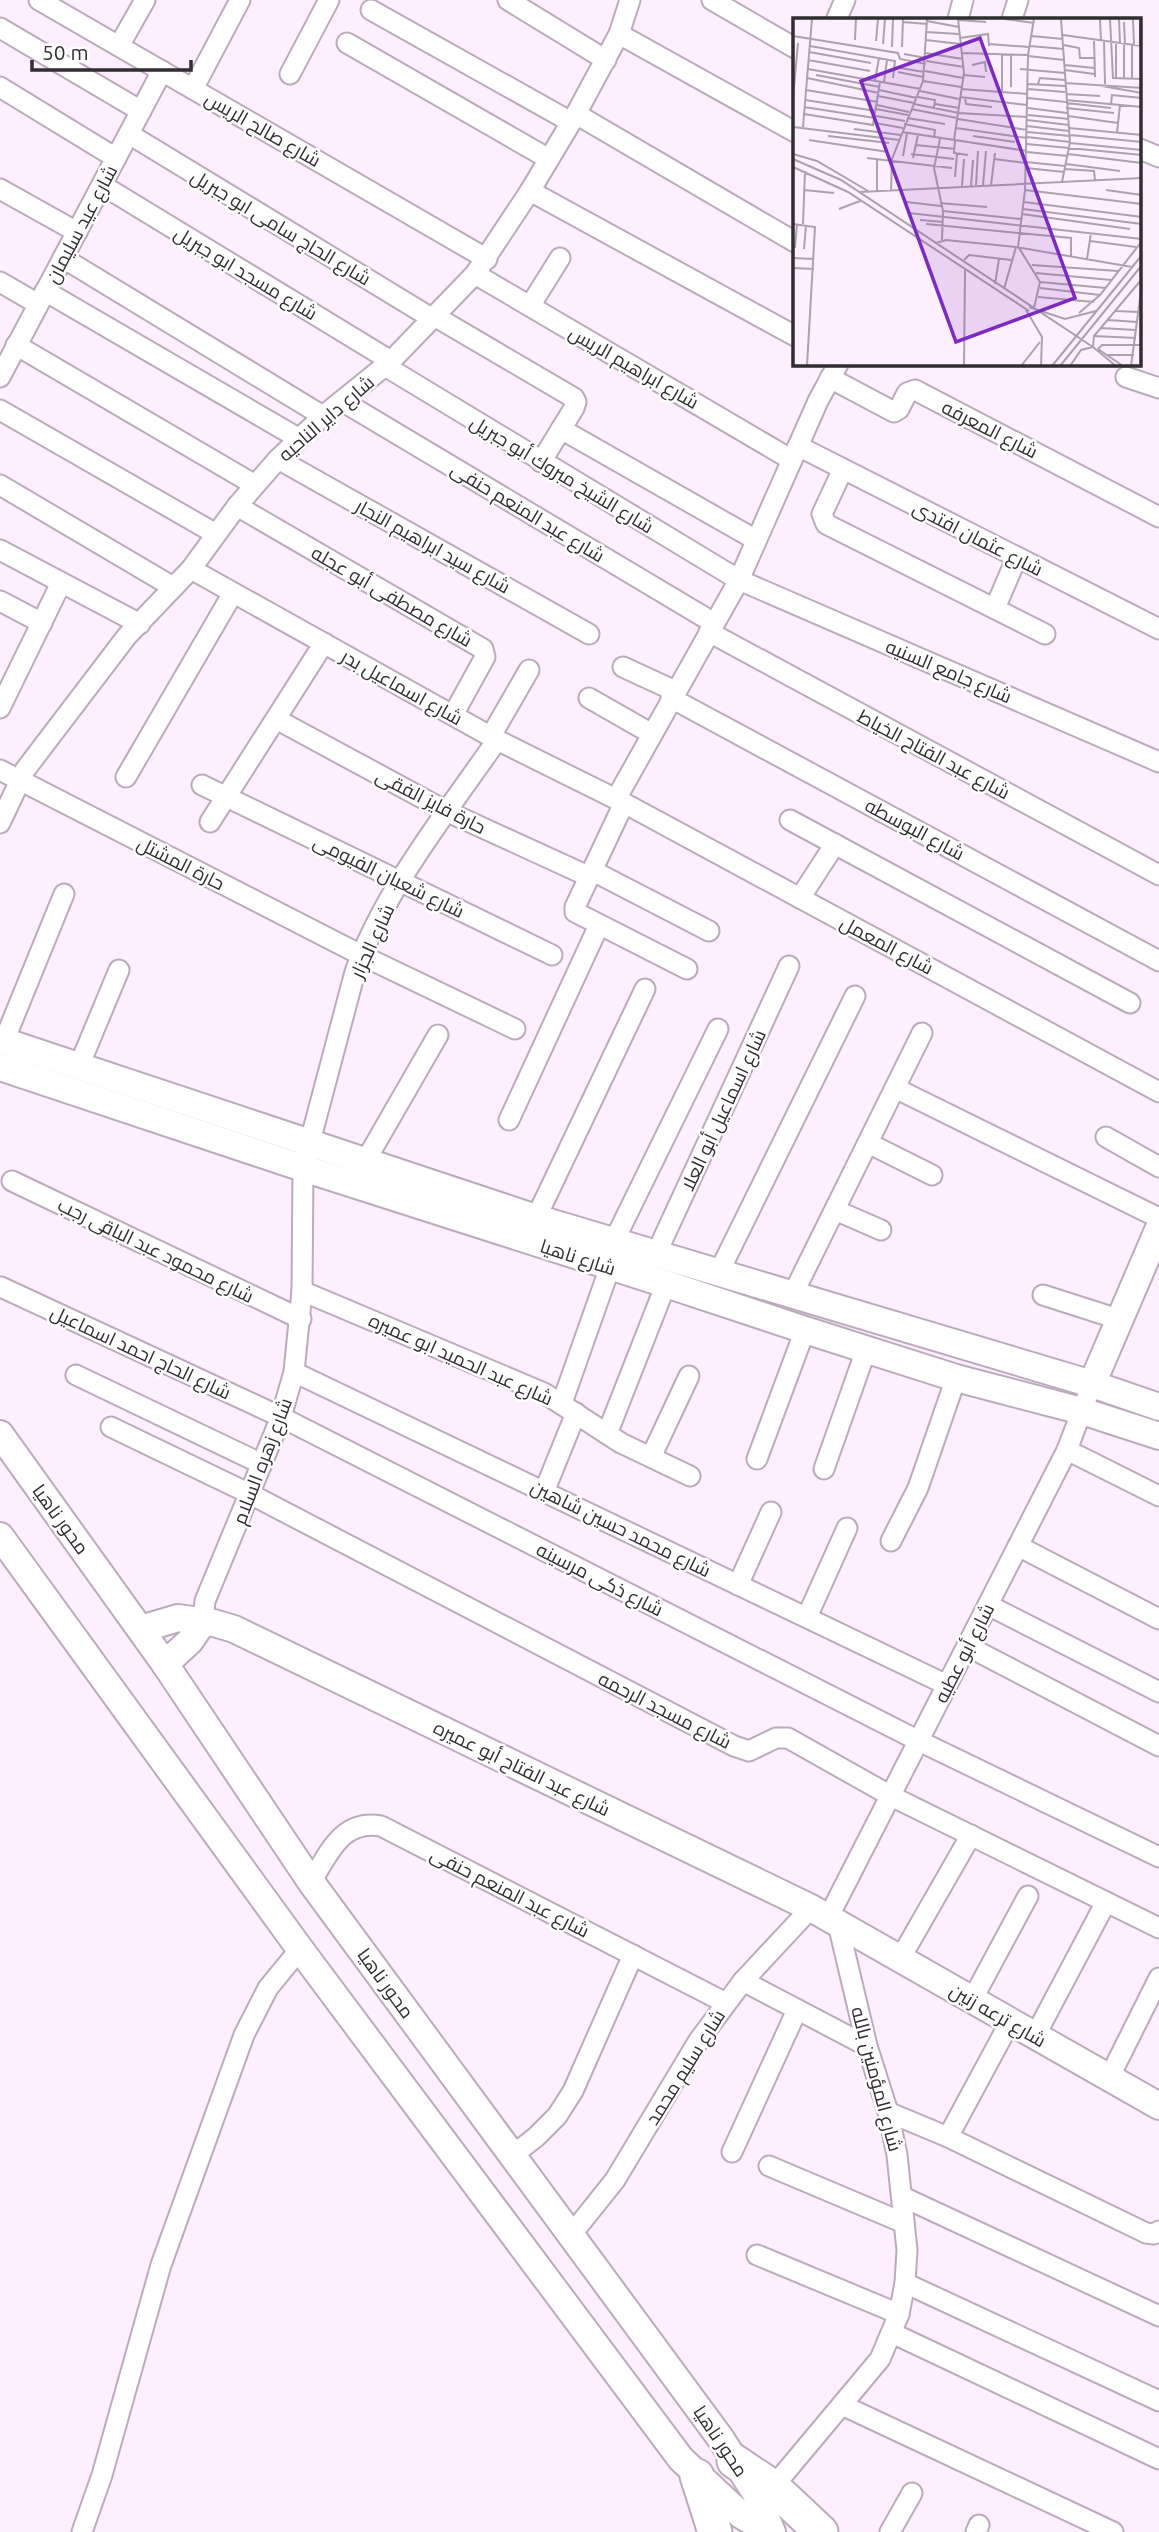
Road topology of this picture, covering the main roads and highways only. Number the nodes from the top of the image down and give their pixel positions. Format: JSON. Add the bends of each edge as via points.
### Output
{"nodes":[{"id":1,"x":1,"y":1049,"type":"edge"},
{"id":2,"x":1159,"y":1228,"type":"edge"},
{"id":3,"x":1152,"y":1268,"type":"edge"},
{"id":4,"x":1092,"y":1384,"type":"junction"},
{"id":5,"x":1159,"y":1407,"type":"edge"},
{"id":6,"x":0,"y":1434,"type":"edge"},
{"id":7,"x":1159,"y":1436,"type":"edge"},
{"id":8,"x":0,"y":1536,"type":"edge"},
{"id":9,"x":203,"y":1622,"type":"junction"},
{"id":10,"x":141,"y":1629,"type":"junction"},
{"id":11,"x":165,"y":1664,"type":"junction"},
{"id":12,"x":826,"y":1917,"type":"joint"},
{"id":13,"x":1158,"y":2101,"type":"edge"},
{"id":14,"x":734,"y":2460,"type":"junction"},
{"id":15,"x":697,"y":2476,"type":"junction"},
{"id":16,"x":715,"y":2532,"type":"edge"},
{"id":17,"x":771,"y":2532,"type":"edge"},
{"id":18,"x":821,"y":2532,"type":"edge"}],
"edges":[{"from":1,"to":4,"type":"main road","name":"شارع ناهيا","via":[[79,1066],[536,1218]]},
{"from":1,"to":7,"type":"main road","name":"شارع ناهيا","via":[[303,1168],[805,1331]]},
{"from":2,"to":3,"type":"main road"},
{"from":3,"to":4,"type":"main road","via":[[1121,1320]]},
{"from":4,"to":5,"type":"main road","name":"شارع ناهيا"},
{"from":6,"to":10,"type":"main road","name":"محور ناهيا"},
{"from":8,"to":15,"type":"main road","name":"محور ناهيا","via":[[300,1949]]},
{"from":9,"to":10,"type":"main road","name":"شارع عبد الفتاح أبو عميره","via":[[178,1618]]},
{"from":9,"to":11,"type":"main road"},
{"from":9,"to":12,"type":"main road","name":"شارع عبد الفتاح أبو عميره","via":[[234,1629]]},
{"from":10,"to":11,"type":"main road","name":"محور ناهيا"},
{"from":11,"to":14,"type":"main road","name":"محور ناهيا","via":[[312,1882]]},
{"from":12,"to":13,"type":"main road","name":"شارع ترعه زنين","via":[[1109,2078]]},
{"from":14,"to":17,"type":"main road","name":"محور ناهيا","via":[[755,2492]]},
{"from":14,"to":18,"type":"highway","via":[[773,2487]]},
{"from":15,"to":16,"type":"highway"},
{"from":15,"to":17,"type":"main road","name":"محور ناهيا","via":[[741,2515]]}]}
